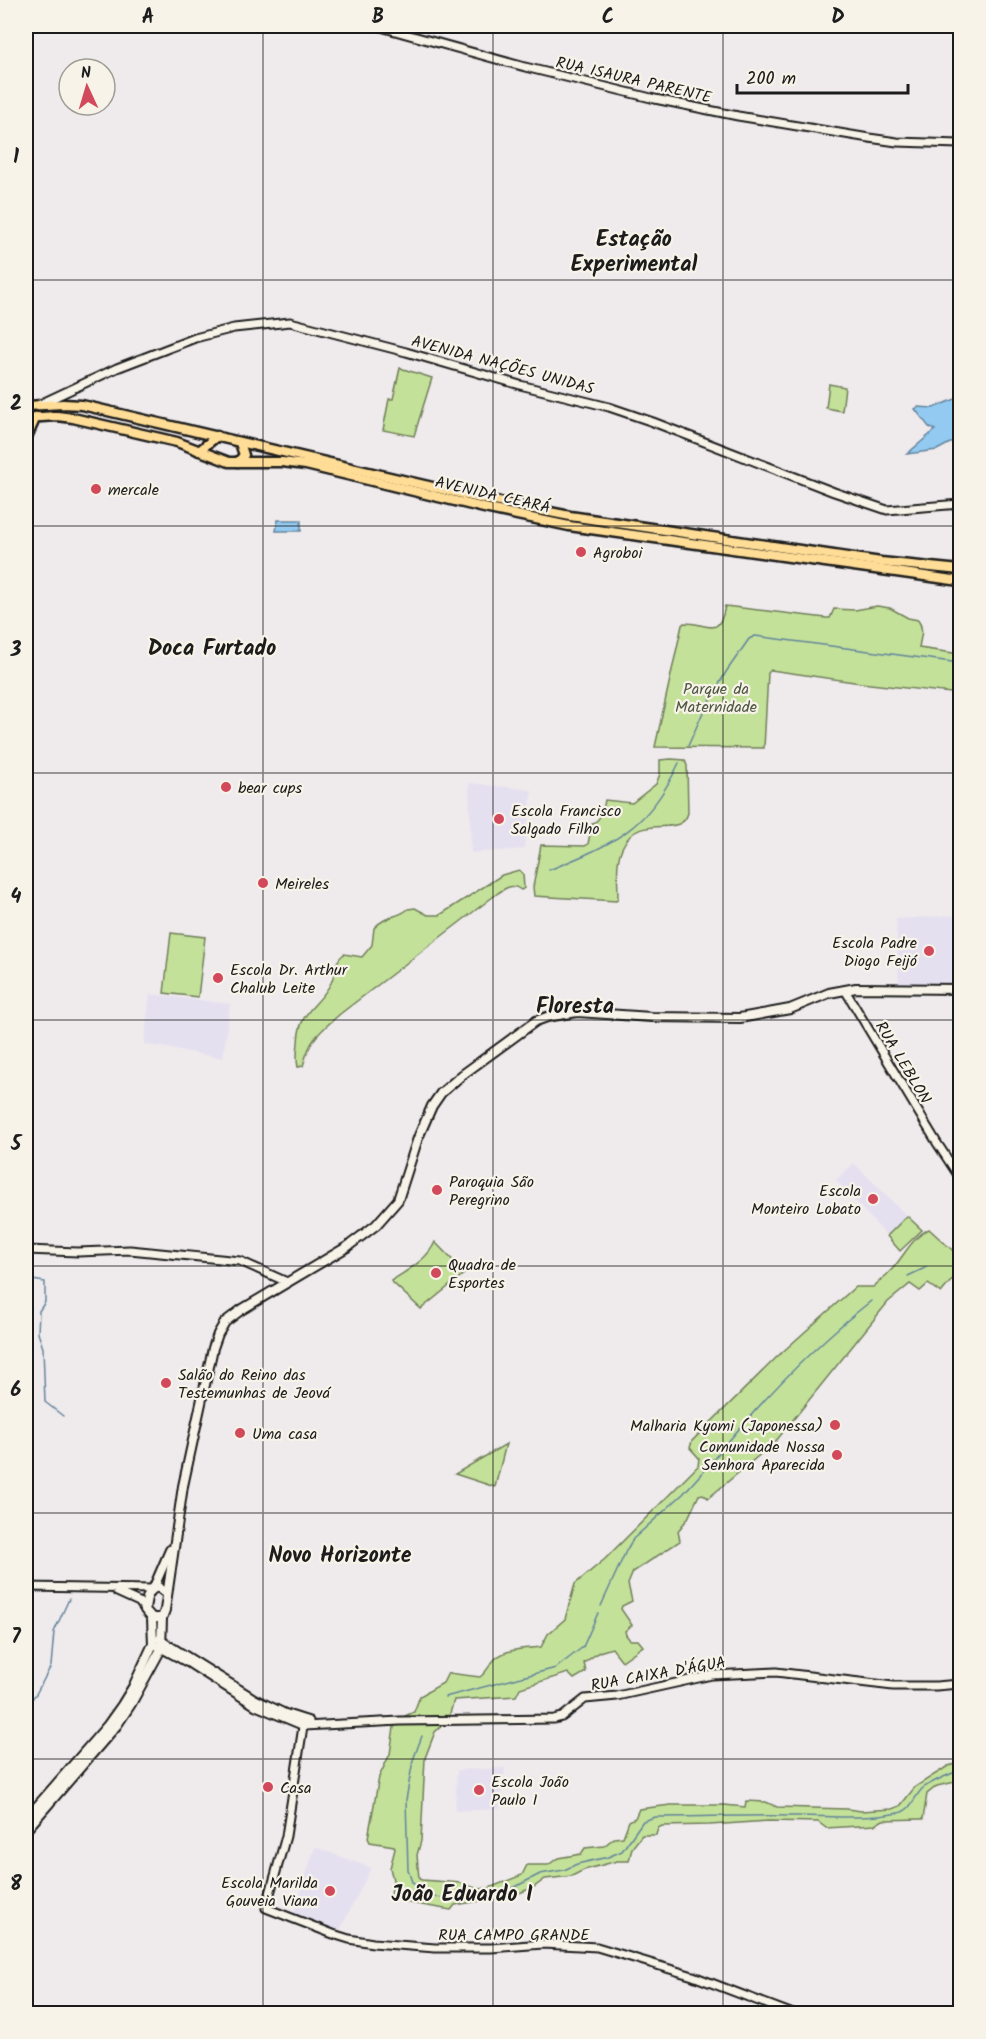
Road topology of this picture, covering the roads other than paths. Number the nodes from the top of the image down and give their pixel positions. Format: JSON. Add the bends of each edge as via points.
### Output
{"nodes":[{"id":1,"x":377,"y":26,"type":"edge"},
{"id":2,"x":960,"y":144,"type":"edge"},
{"id":3,"x":38,"y":405,"type":"junction"},
{"id":4,"x":26,"y":406,"type":"edge"},
{"id":5,"x":26,"y":417,"type":"edge"},
{"id":6,"x":36,"y":417,"type":"junction"},
{"id":7,"x":217,"y":436,"type":"junction"},
{"id":8,"x":26,"y":438,"type":"edge"},
{"id":9,"x":240,"y":443,"type":"junction"},
{"id":10,"x":200,"y":451,"type":"junction"},
{"id":11,"x":238,"y":462,"type":"junction"},
{"id":12,"x":960,"y":504,"type":"edge"},
{"id":13,"x":960,"y":570,"type":"edge"},
{"id":14,"x":960,"y":581,"type":"edge"},
{"id":15,"x":960,"y":989,"type":"edge"},
{"id":16,"x":845,"y":990,"type":"junction"},
{"id":17,"x":960,"y":1178,"type":"edge"},
{"id":18,"x":26,"y":1250,"type":"edge"},
{"id":19,"x":287,"y":1282,"type":"junction"},
{"id":20,"x":175,"y":1537,"type":"junction"},
{"id":21,"x":26,"y":1587,"type":"edge"},
{"id":22,"x":153,"y":1588,"type":"junction"},
{"id":23,"x":112,"y":1590,"type":"junction"},
{"id":24,"x":167,"y":1594,"type":"junction"},
{"id":25,"x":145,"y":1611,"type":"junction"},
{"id":26,"x":152,"y":1618,"type":"junction"},
{"id":27,"x":162,"y":1618,"type":"junction"},
{"id":28,"x":158,"y":1643,"type":"junction"},
{"id":29,"x":960,"y":1684,"type":"edge"},
{"id":30,"x":287,"y":1720,"type":"junction"},
{"id":31,"x":304,"y":1723,"type":"junction"},
{"id":32,"x":302,"y":1739,"type":"junction"},
{"id":33,"x":26,"y":1819,"type":"edge"},
{"id":34,"x":26,"y":1830,"type":"edge"},
{"id":35,"x":793,"y":2013,"type":"edge"}],
"edges":[{"from":1,"to":2,"type":"street","name":"RUA ISAURA PARENTE","via":[[525,67],[738,116],[897,142]]},
{"from":3,"to":4,"type":"main road","name":"AVENIDA CEARÁ"},
{"from":3,"to":5,"type":"main road"},
{"from":3,"to":7,"type":"main road","name":"AVENIDA CEARÁ","via":[[82,405]]},
{"from":3,"to":12,"type":"street","name":"AVENIDA NAÇÕES UNIDAS","via":[[117,368],[195,338],[234,328],[290,322],[653,422],[887,510]]},
{"from":5,"to":6,"type":"main road","name":"AVENIDA CEARÁ"},
{"from":6,"to":8,"type":"main road"},
{"from":6,"to":10,"type":"main road","name":"AVENIDA CEARÁ","via":[[73,418]]},
{"from":7,"to":9,"type":"main road","name":"AVENIDA CEARÁ"},
{"from":7,"to":10,"type":"main road"},
{"from":9,"to":11,"type":"main road","via":[[244,455]]},
{"from":9,"to":13,"type":"main road","name":"AVENIDA CEARÁ","via":[[570,516]]},
{"from":10,"to":11,"type":"main road","name":"AVENIDA CEARÁ"},
{"from":11,"to":14,"type":"main road","name":"AVENIDA CEARÁ","via":[[306,465],[569,526]]},
{"from":15,"to":16,"type":"main road"},
{"from":16,"to":17,"type":"street","name":"RUA LEBLON"},
{"from":16,"to":19,"type":"main road","via":[[755,1017],[708,1019],[577,1012],[536,1021],[441,1093],[418,1138],[398,1200],[387,1215],[347,1247]]},
{"from":18,"to":19,"type":"street","via":[[130,1250],[240,1261]]},
{"from":19,"to":20,"type":"main road","via":[[231,1317],[218,1335]]},
{"from":20,"to":22,"type":"main road"},
{"from":20,"to":24,"type":"main road"},
{"from":21,"to":23,"type":"street"},
{"from":22,"to":23,"type":"street"},
{"from":22,"to":24,"type":"main road","via":[[159,1587]]},
{"from":22,"to":25,"type":"main road"},
{"from":23,"to":25,"type":"street","via":[[130,1596]]},
{"from":24,"to":27,"type":"main road"},
{"from":25,"to":26,"type":"main road"},
{"from":26,"to":27,"type":"main road"},
{"from":26,"to":28,"type":"main road"},
{"from":27,"to":28,"type":"main road"},
{"from":28,"to":30,"type":"street","name":"RUA CAIXA D'ÁGUA","via":[[256,1706]]},
{"from":28,"to":31,"type":"street","name":"RUA CAIXA D'ÁGUA"},
{"from":28,"to":33,"type":"main road","via":[[112,1719]]},
{"from":28,"to":34,"type":"main road","via":[[131,1704],[117,1725]]},
{"from":29,"to":31,"type":"street","name":"RUA CAIXA D'ÁGUA","via":[[893,1686],[754,1672],[711,1675],[585,1699],[554,1719]]},
{"from":30,"to":31,"type":"street","name":"RUA CAIXA D'ÁGUA"},
{"from":30,"to":32,"type":"street","via":[[300,1731]]},
{"from":31,"to":32,"type":"street"},
{"from":32,"to":35,"type":"street","name":"RUA CAMPO GRANDE","via":[[286,1836],[266,1908],[341,1937],[373,1943],[435,1948],[543,1944],[597,1947]]}]}
